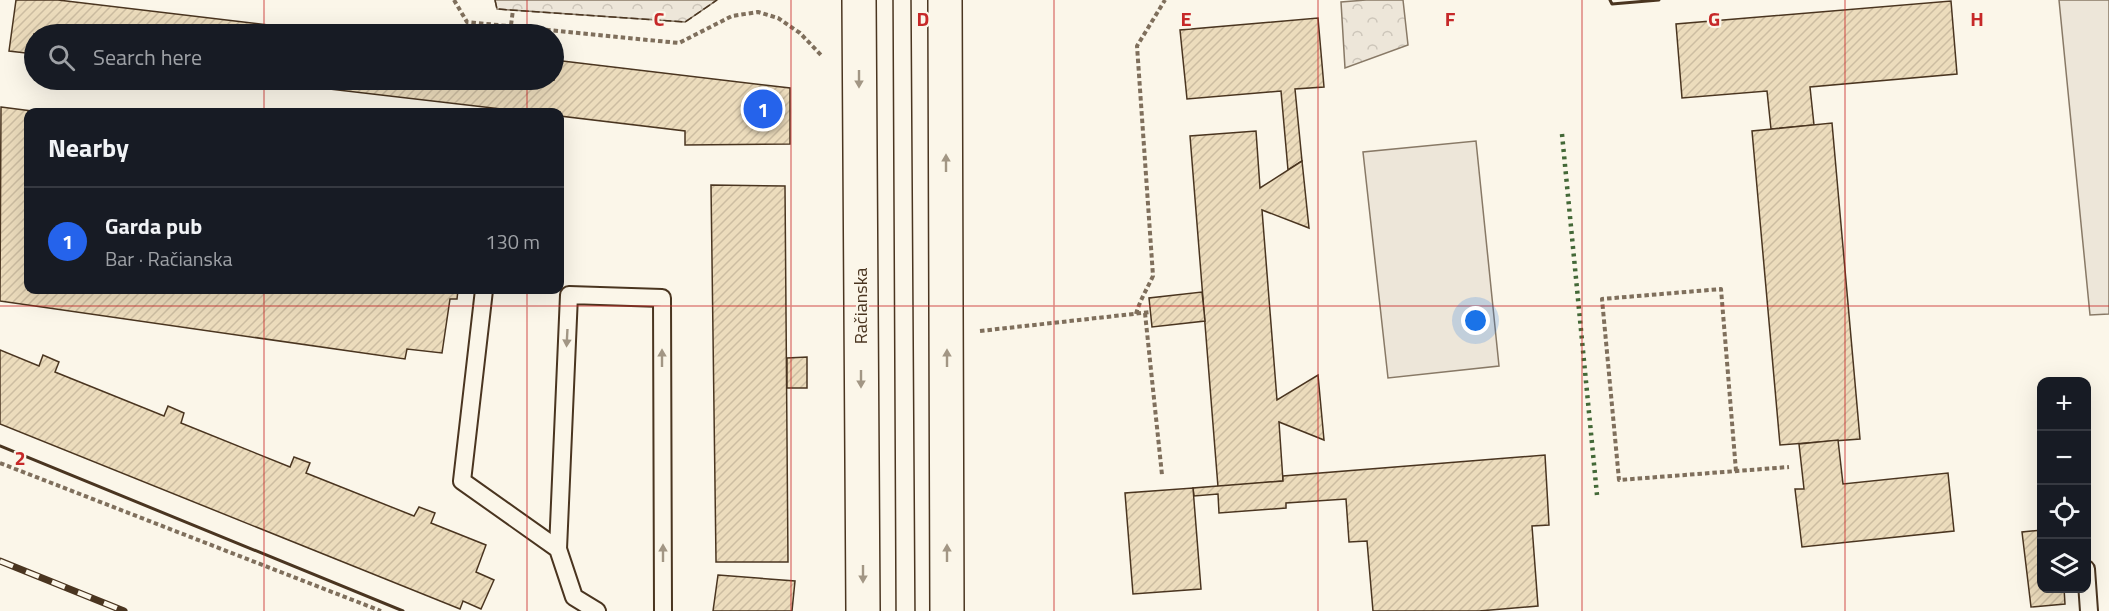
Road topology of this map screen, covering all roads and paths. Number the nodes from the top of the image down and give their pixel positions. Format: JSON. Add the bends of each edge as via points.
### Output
{"nodes":[{"id":1,"x":454,"y":0,"type":"edge"},
{"id":2,"x":845,"y":0,"type":"edge"},
{"id":3,"x":945,"y":0,"type":"edge"},
{"id":4,"x":1165,"y":0,"type":"edge"},
{"id":5,"x":513,"y":10,"type":"dead end"},
{"id":6,"x":859,"y":15,"type":"edge"},
{"id":7,"x":489,"y":24,"type":"edge"},
{"id":8,"x":511,"y":24,"type":"edge"},
{"id":9,"x":564,"y":31,"type":"edge"},
{"id":10,"x":821,"y":55,"type":"dead end"},
{"id":11,"x":484,"y":294,"type":"edge"},
{"id":12,"x":1150,"y":312,"type":"dead end"},
{"id":13,"x":1145,"y":313,"type":"junction"},
{"id":14,"x":1136,"y":314,"type":"junction"},
{"id":15,"x":974,"y":332,"type":"dead end"},
{"id":16,"x":0,"y":463,"type":"edge"},
{"id":17,"x":1789,"y":466,"type":"dead end"},
{"id":18,"x":1736,"y":471,"type":"junction"},
{"id":19,"x":1162,"y":475,"type":"dead end"},
{"id":20,"x":558,"y":549,"type":"junction"},
{"id":21,"x":2088,"y":593,"type":"edge"},
{"id":22,"x":381,"y":611,"type":"edge"},
{"id":23,"x":597,"y":611,"type":"edge"},
{"id":24,"x":663,"y":611,"type":"edge"},
{"id":25,"x":863,"y":611,"type":"edge"},
{"id":26,"x":947,"y":611,"type":"edge"},
{"id":27,"x":2089,"y":611,"type":"edge"}],
"edges":[{"from":1,"to":7,"type":"path","via":[[467,22]]},
{"from":2,"to":6,"type":"lane"},
{"from":26,"to":3,"type":"main road","one_way":true},
{"from":4,"to":14,"type":"path","via":[[1137,46],[1153,276]]},
{"from":5,"to":8,"type":"path"},
{"from":6,"to":25,"type":"main road","name":"Račianska","one_way":true},
{"from":9,"to":10,"type":"path","via":[[679,43],[732,16],[758,12],[793,28]]},
{"from":11,"to":20,"type":"lane","via":[[462,481]]},
{"from":12,"to":13,"type":"path"},
{"from":13,"to":14,"type":"path"},
{"from":13,"to":19,"type":"path"},
{"from":14,"to":15,"type":"path"},
{"from":16,"to":22,"type":"path"},
{"from":17,"to":18,"type":"path"},
{"from":18,"to":18,"type":"path","via":[[1721,289],[1602,300],[1619,480]]},
{"from":20,"to":23,"type":"lane","via":[[574,597]]},
{"from":24,"to":20,"type":"lane","one_way":true,"via":[[662,298],[569,295]]},
{"from":21,"to":27,"type":"lane"}]}
